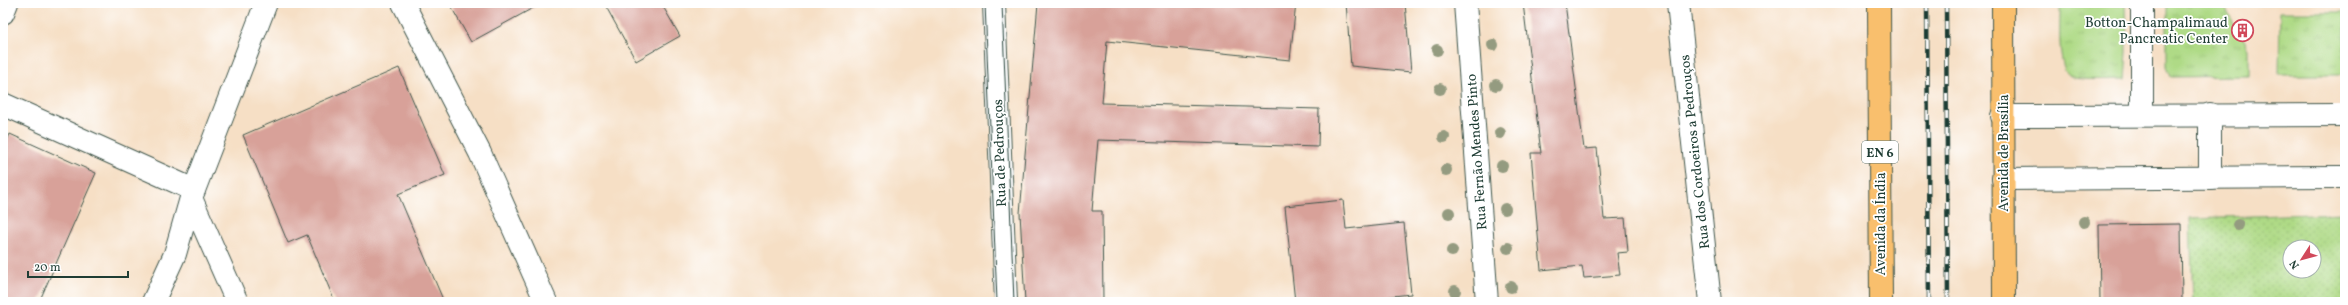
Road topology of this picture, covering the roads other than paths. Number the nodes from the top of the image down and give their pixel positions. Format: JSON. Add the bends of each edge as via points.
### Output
{"nodes":[{"id":1,"x":7,"y":3,"type":"edge"},
{"id":2,"x":266,"y":3,"type":"edge"},
{"id":3,"x":403,"y":3,"type":"edge"},
{"id":4,"x":994,"y":3,"type":"edge"},
{"id":5,"x":1465,"y":3,"type":"edge"},
{"id":6,"x":1678,"y":3,"type":"edge"},
{"id":7,"x":1879,"y":3,"type":"edge"},
{"id":8,"x":2003,"y":3,"type":"edge"},
{"id":9,"x":2142,"y":3,"type":"edge"},
{"id":10,"x":3,"y":13,"type":"edge"},
{"id":11,"x":3,"y":104,"type":"edge"},
{"id":12,"x":2142,"y":114,"type":"junction"},
{"id":13,"x":2210,"y":114,"type":"junction"},
{"id":14,"x":2345,"y":115,"type":"edge"},
{"id":15,"x":2002,"y":116,"type":"junction"},
{"id":16,"x":2345,"y":177,"type":"edge"},
{"id":17,"x":2210,"y":178,"type":"junction"},
{"id":18,"x":2003,"y":179,"type":"junction"},
{"id":19,"x":193,"y":194,"type":"junction"},
{"id":20,"x":153,"y":302,"type":"edge"},
{"id":21,"x":236,"y":302,"type":"edge"},
{"id":22,"x":546,"y":302,"type":"edge"},
{"id":23,"x":1006,"y":302,"type":"edge"},
{"id":24,"x":1487,"y":302,"type":"edge"},
{"id":25,"x":1710,"y":302,"type":"edge"},
{"id":26,"x":1881,"y":302,"type":"edge"},
{"id":27,"x":2004,"y":302,"type":"edge"}],
"edges":[{"from":1,"to":10,"type":"street"},
{"from":2,"to":19,"type":"street"},
{"from":3,"to":22,"type":"street","via":[[480,153]]},
{"from":4,"to":23,"type":"street","name":"Rua de Pedrouços"},
{"from":5,"to":24,"type":"street","name":"Rua Fernão Mendes Pinto"},
{"from":6,"to":25,"type":"street","name":"Rua dos Cordoeiros a Pedrouços"},
{"from":7,"to":26,"type":"main road","name":"Avenida da Índia","number":"EN 6"},
{"from":8,"to":15,"type":"main road","name":"Avenida de Brasília"},
{"from":9,"to":12,"type":"street"},
{"from":11,"to":19,"type":"street"},
{"from":12,"to":13,"type":"street"},
{"from":12,"to":15,"type":"street"},
{"from":13,"to":14,"type":"street"},
{"from":13,"to":17,"type":"street"},
{"from":15,"to":18,"type":"main road","name":"Avenida de Brasília"},
{"from":16,"to":17,"type":"street"},
{"from":17,"to":18,"type":"street"},
{"from":18,"to":27,"type":"main road","name":"Avenida de Brasília"},
{"from":19,"to":20,"type":"street","via":[[175,254]]},
{"from":19,"to":21,"type":"street"}]}
